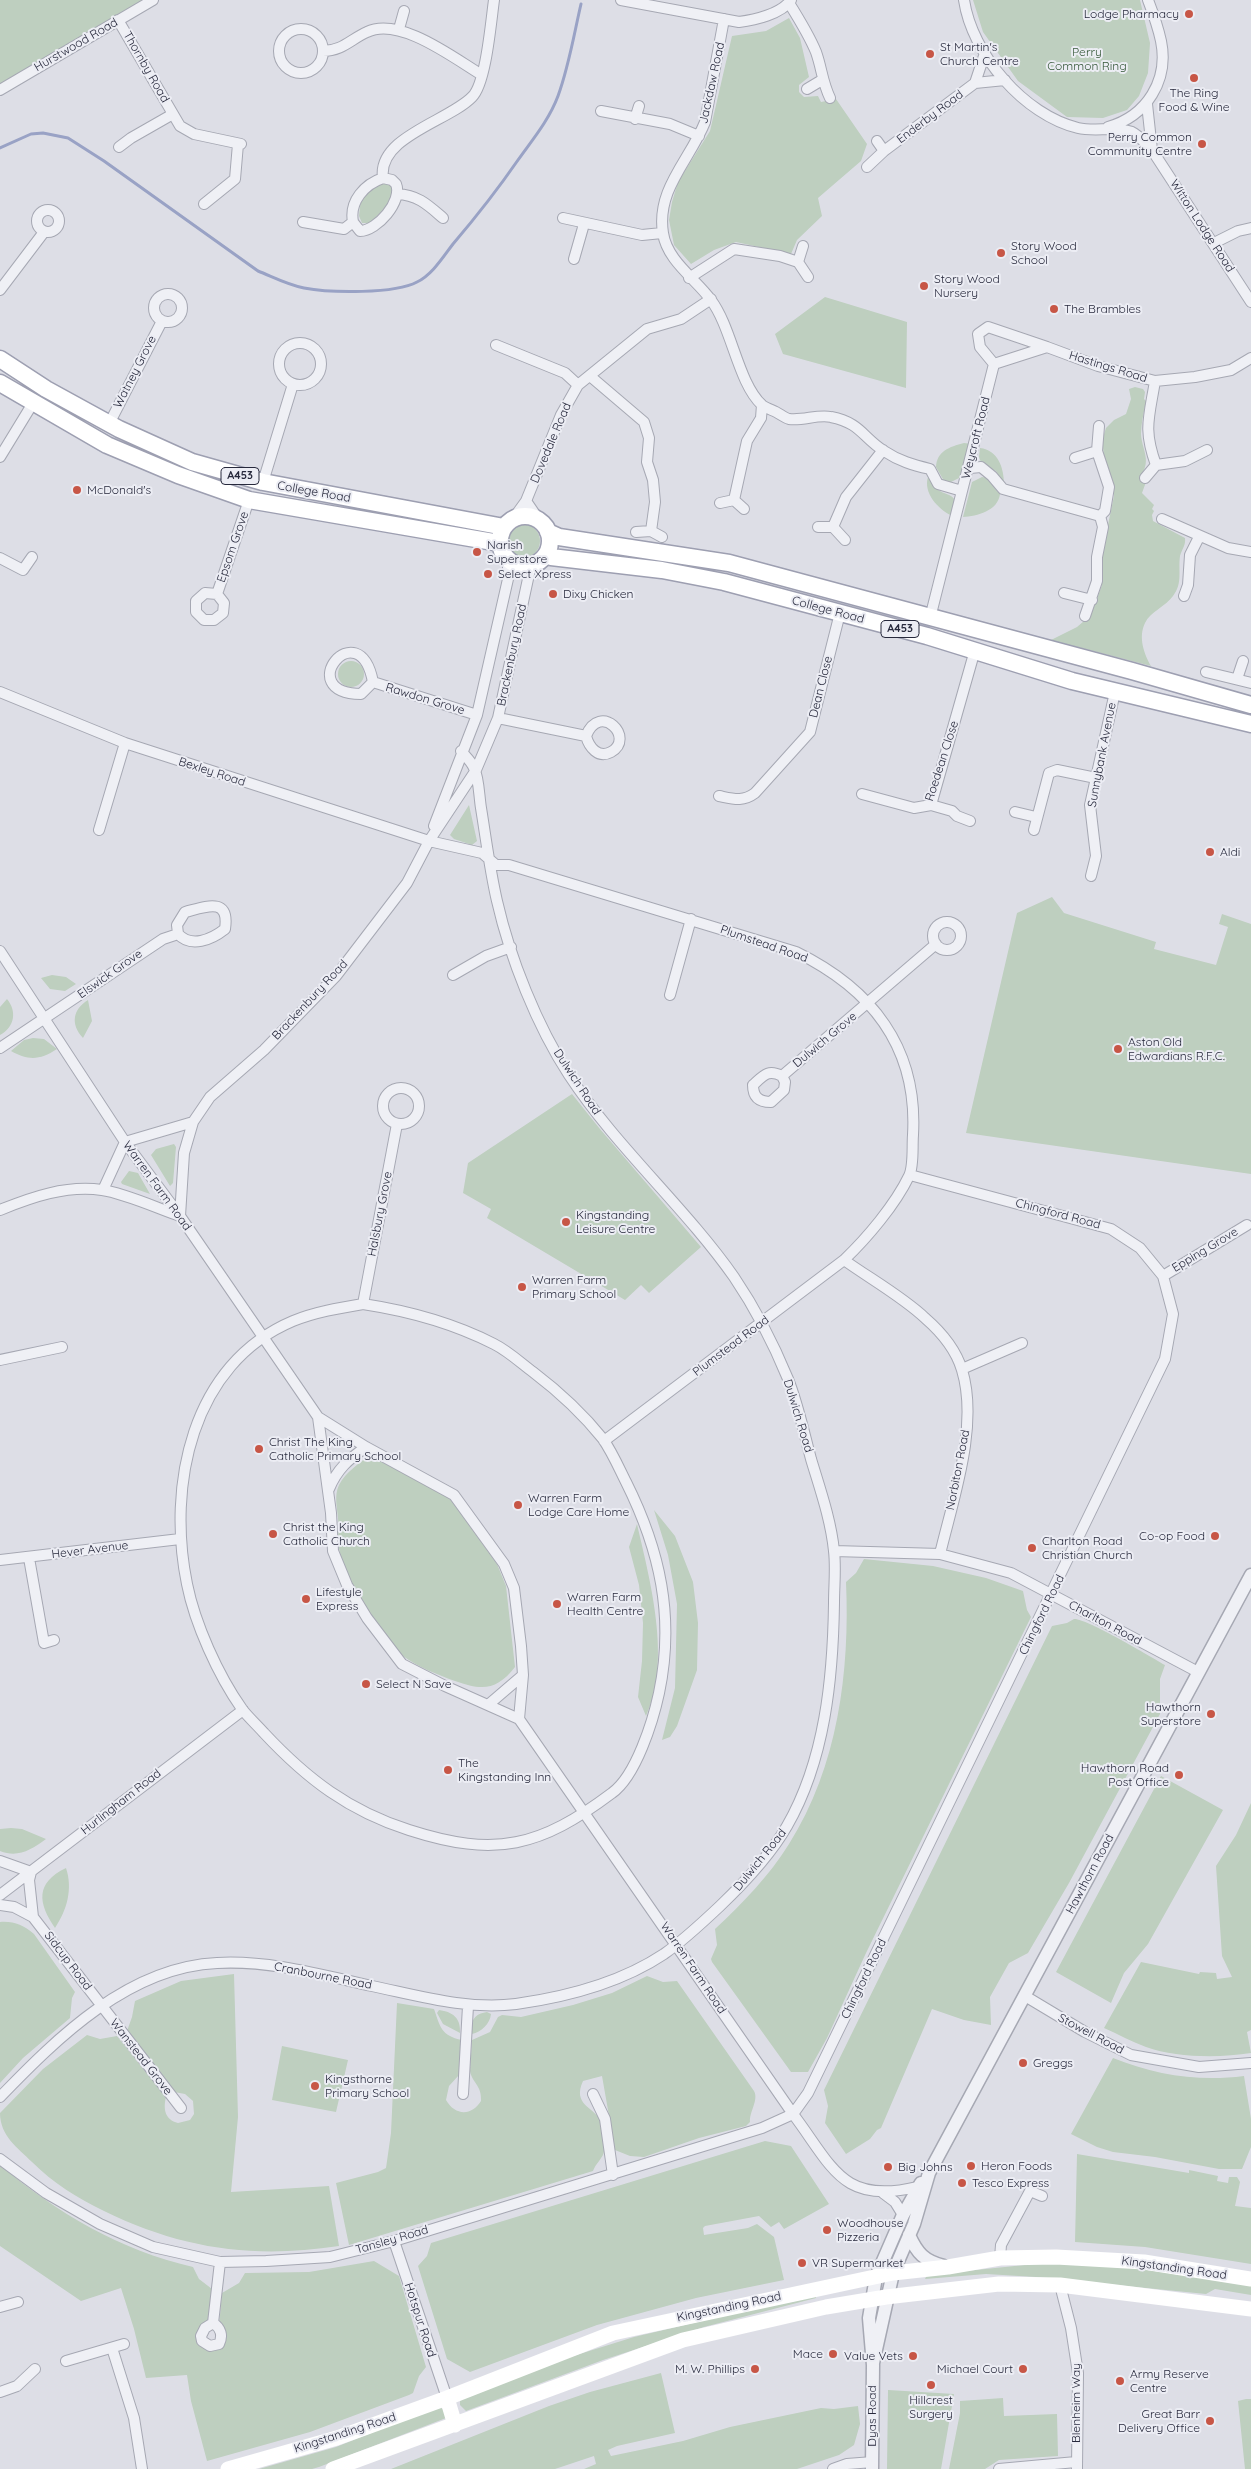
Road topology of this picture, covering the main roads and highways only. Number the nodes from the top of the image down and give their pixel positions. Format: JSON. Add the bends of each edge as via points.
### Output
{"nodes":[{"id":1,"x":0,"y":359,"type":"edge"},
{"id":2,"x":0,"y":383,"type":"edge"},
{"id":3,"x":46,"y":389,"type":"junction"},
{"id":4,"x":33,"y":403,"type":"junction"},
{"id":5,"x":509,"y":523,"type":"junction"},
{"id":6,"x":545,"y":527,"type":"junction"},
{"id":7,"x":499,"y":543,"type":"junction"},
{"id":8,"x":546,"y":553,"type":"junction"},
{"id":9,"x":1251,"y":705,"type":"edge"},
{"id":10,"x":1251,"y":724,"type":"edge"},
{"id":11,"x":1251,"y":2279,"type":"edge"},
{"id":12,"x":1251,"y":2309,"type":"edge"},
{"id":13,"x":447,"y":2398,"type":"junction"},
{"id":14,"x":455,"y":2425,"type":"junction"},
{"id":15,"x":228,"y":2469,"type":"edge"},
{"id":16,"x":332,"y":2469,"type":"edge"}],
"edges":[{"from":1,"to":3,"type":"main road","name":"College Road","number":"A453"},
{"from":2,"to":4,"type":"main road","name":"College Road","number":"A453"},
{"from":3,"to":4,"type":"main road"},
{"from":3,"to":5,"type":"main road","name":"College Road","number":"A453","via":[[109,424],[192,462],[263,482]]},
{"from":4,"to":7,"type":"main road","name":"College Road","number":"A453","via":[[107,445],[248,500]]},
{"from":5,"to":6,"type":"main road","via":[[528,516]]},
{"from":5,"to":7,"type":"main road"},
{"from":6,"to":8,"type":"main road"},
{"from":6,"to":9,"type":"main road","name":"College Road","number":"A453","via":[[559,537],[729,563]]},
{"from":7,"to":8,"type":"main road","via":[[508,560],[517,565],[537,563]]},
{"from":8,"to":10,"type":"main road","name":"College Road","number":"A453","via":[[551,557],[662,570],[724,582],[975,650],[1115,692]]},
{"from":11,"to":13,"type":"main road","name":"Kingstanding Road","via":[[1144,2262],[1056,2257],[1000,2258],[893,2273],[613,2333]]},
{"from":12,"to":14,"type":"main road","name":"Kingstanding Road","via":[[1060,2285],[999,2284],[879,2298],[683,2340]]},
{"from":13,"to":14,"type":"main road"},
{"from":13,"to":15,"type":"main road","name":"Kingstanding Road","via":[[337,2438]]},
{"from":14,"to":16,"type":"main road","name":"Kingstanding Road"}]}
